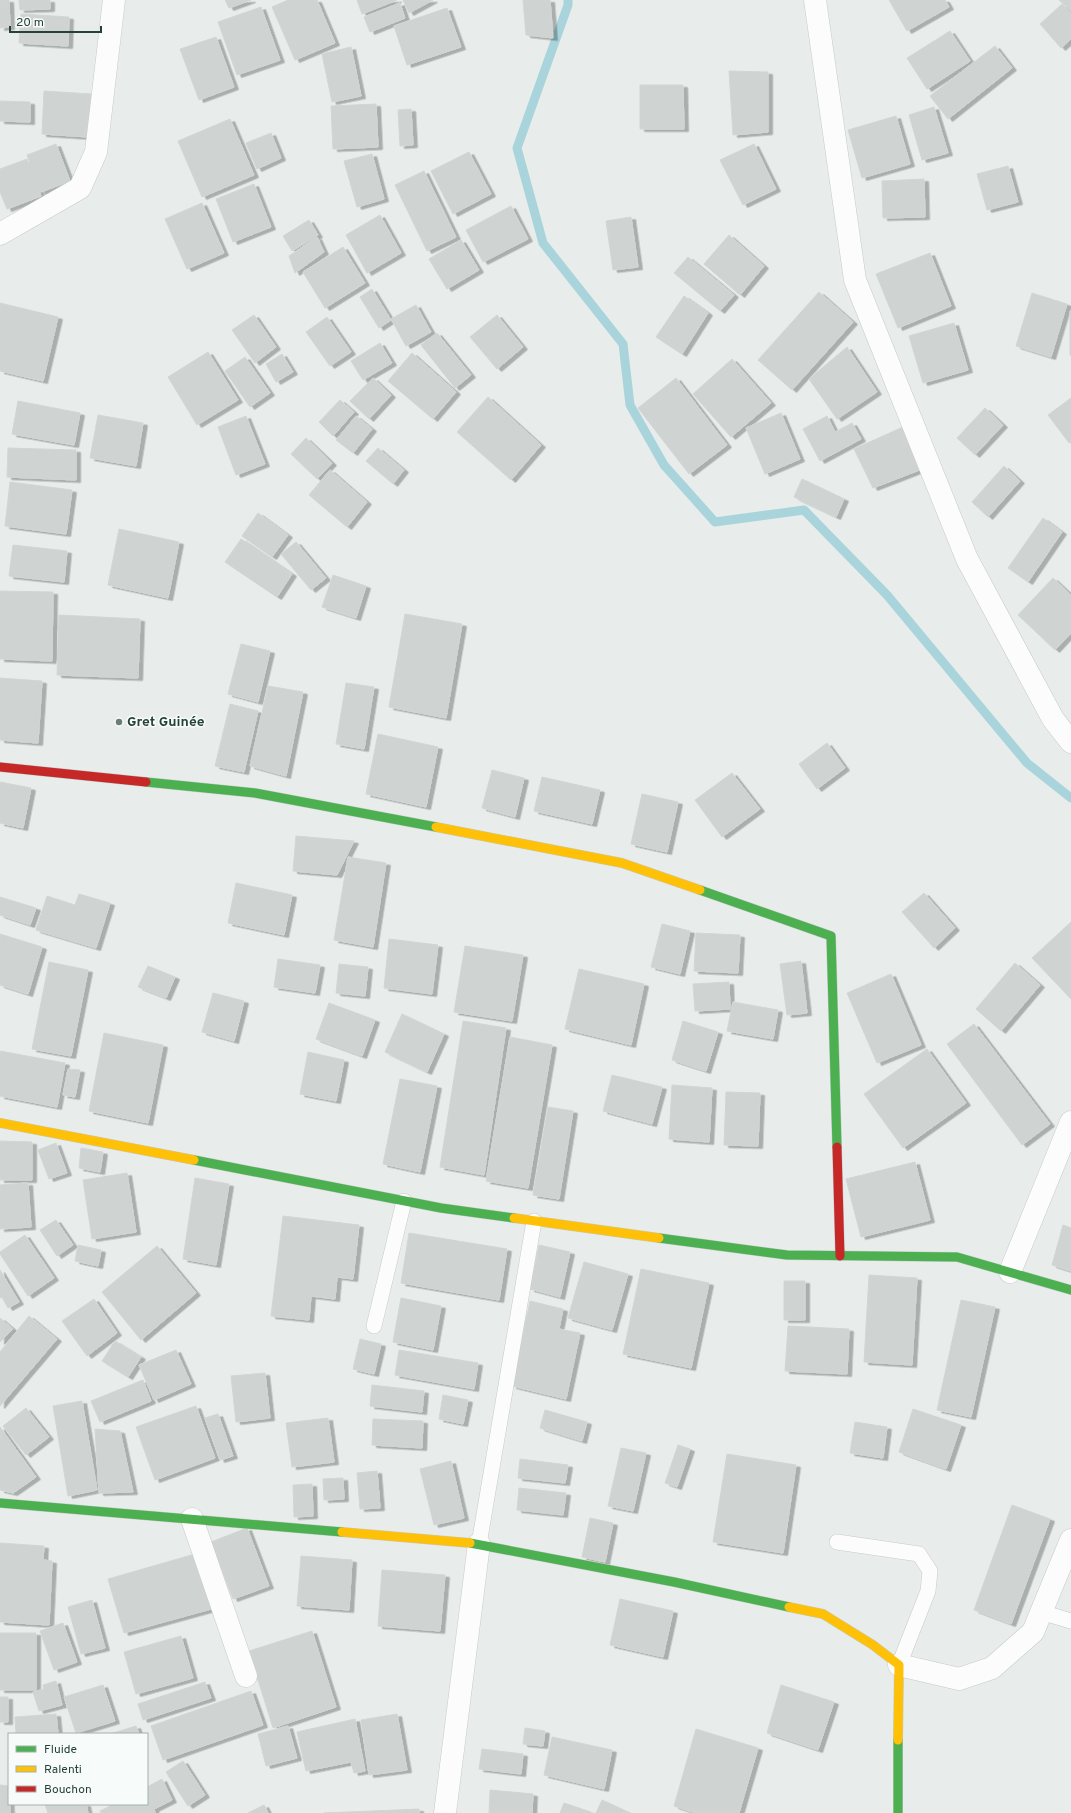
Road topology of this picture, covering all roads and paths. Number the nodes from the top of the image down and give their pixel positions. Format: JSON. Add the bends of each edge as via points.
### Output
{"nodes":[{"id":1,"x":114,"y":0,"type":"edge"},
{"id":2,"x":815,"y":0,"type":"edge"},
{"id":3,"x":0,"y":234,"type":"edge"},
{"id":4,"x":1071,"y":742,"type":"edge"},
{"id":5,"x":0,"y":767,"type":"edge"},
{"id":6,"x":1071,"y":1122,"type":"edge"},
{"id":7,"x":0,"y":1123,"type":"edge"},
{"id":8,"x":404,"y":1201,"type":"junction"},
{"id":9,"x":534,"y":1221,"type":"junction"},
{"id":10,"x":840,"y":1256,"type":"junction"},
{"id":11,"x":1010,"y":1272,"type":"junction"},
{"id":12,"x":1071,"y":1290,"type":"edge"},
{"id":13,"x":374,"y":1326,"type":"dead end"},
{"id":14,"x":0,"y":1502,"type":"edge"},
{"id":15,"x":192,"y":1519,"type":"junction"},
{"id":16,"x":1071,"y":1540,"type":"edge"},
{"id":17,"x":837,"y":1542,"type":"dead end"},
{"id":18,"x":479,"y":1544,"type":"junction"},
{"id":19,"x":1041,"y":1612,"type":"junction"},
{"id":20,"x":1071,"y":1621,"type":"edge"},
{"id":21,"x":899,"y":1665,"type":"junction"},
{"id":22,"x":246,"y":1676,"type":"dead end"},
{"id":23,"x":445,"y":1813,"type":"edge"},
{"id":24,"x":898,"y":1813,"type":"edge"}],
"edges":[{"from":1,"to":3,"type":"street","via":[[96,152],[80,188]]},
{"from":2,"to":4,"type":"street","via":[[855,280],[966,559],[1053,719]]},
{"from":5,"to":10,"type":"street","via":[[256,793],[622,863],[831,936]]},
{"from":6,"to":11,"type":"street"},
{"from":7,"to":8,"type":"street"},
{"from":8,"to":9,"type":"street"},
{"from":8,"to":13,"type":"lane"},
{"from":9,"to":10,"type":"street","via":[[787,1255]]},
{"from":9,"to":18,"type":"lane"},
{"from":10,"to":11,"type":"street","via":[[957,1257]]},
{"from":11,"to":12,"type":"street"},
{"from":14,"to":15,"type":"street"},
{"from":15,"to":18,"type":"street"},
{"from":15,"to":22,"type":"street"},
{"from":16,"to":19,"type":"street"},
{"from":17,"to":21,"type":"lane","via":[[919,1554],[930,1571],[928,1591]]},
{"from":18,"to":21,"type":"street","via":[[823,1614],[873,1645]]},
{"from":18,"to":23,"type":"street"},
{"from":19,"to":20,"type":"lane"},
{"from":19,"to":21,"type":"street","via":[[1033,1632],[992,1668],[959,1679]]},
{"from":21,"to":24,"type":"street"}]}
